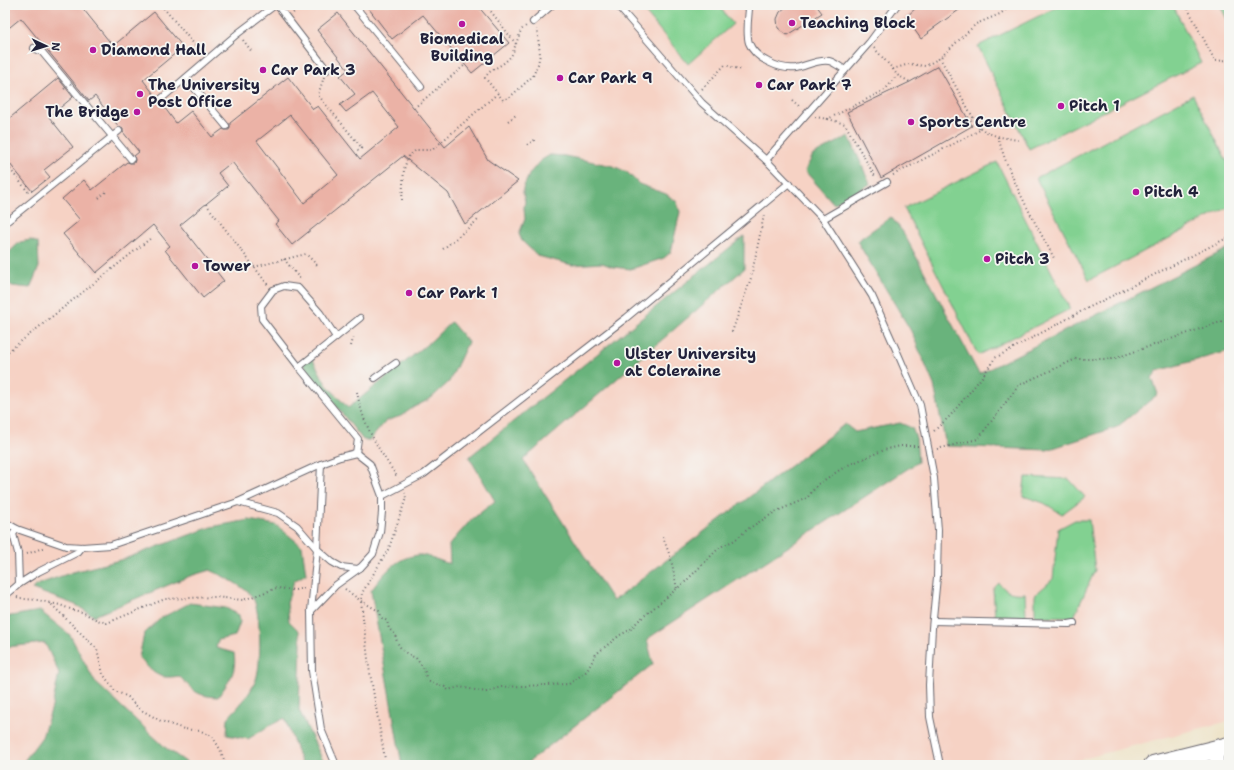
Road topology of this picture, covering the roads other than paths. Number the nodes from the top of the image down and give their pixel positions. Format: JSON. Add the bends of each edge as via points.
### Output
{"nodes":[{"id":1,"x":276,"y":5,"type":"edge"},
{"id":2,"x":354,"y":5,"type":"edge"},
{"id":3,"x":552,"y":5,"type":"edge"},
{"id":4,"x":617,"y":5,"type":"edge"},
{"id":5,"x":746,"y":5,"type":"edge"},
{"id":6,"x":896,"y":5,"type":"edge"},
{"id":7,"x":533,"y":22,"type":"road end"},
{"id":8,"x":34,"y":48,"type":"dead end"},
{"id":9,"x":327,"y":70,"type":"road end"},
{"id":10,"x":845,"y":70,"type":"junction"},
{"id":11,"x":186,"y":78,"type":"junction"},
{"id":12,"x":421,"y":87,"type":"dead end"},
{"id":13,"x":161,"y":99,"type":"dead end"},
{"id":14,"x":226,"y":126,"type":"dead end"},
{"id":15,"x":119,"y":132,"type":"dead end"},
{"id":16,"x":112,"y":137,"type":"junction"},
{"id":17,"x":130,"y":159,"type":"dead end"},
{"id":18,"x":766,"y":160,"type":"junction"},
{"id":19,"x":888,"y":179,"type":"road end"},
{"id":20,"x":789,"y":183,"type":"junction"},
{"id":21,"x":823,"y":218,"type":"junction"},
{"id":22,"x":5,"y":223,"type":"edge"},
{"id":23,"x":360,"y":318,"type":"dead end"},
{"id":24,"x":336,"y":337,"type":"junction"},
{"id":25,"x":396,"y":363,"type":"dead end"},
{"id":26,"x":299,"y":367,"type":"junction"},
{"id":27,"x":375,"y":378,"type":"dead end"},
{"id":28,"x":356,"y":454,"type":"junction"},
{"id":29,"x":321,"y":464,"type":"junction"},
{"id":30,"x":382,"y":496,"type":"junction"},
{"id":31,"x":238,"y":502,"type":"junction"},
{"id":32,"x":5,"y":522,"type":"edge"},
{"id":33,"x":17,"y":529,"type":"junction"},
{"id":34,"x":82,"y":546,"type":"junction"},
{"id":35,"x":317,"y":549,"type":"junction"},
{"id":36,"x":362,"y":567,"type":"junction"},
{"id":37,"x":19,"y":584,"type":"junction"},
{"id":38,"x":7,"y":595,"type":"edge"},
{"id":39,"x":311,"y":611,"type":"junction"},
{"id":40,"x":933,"y":621,"type":"junction"},
{"id":41,"x":1074,"y":623,"type":"dead end"},
{"id":42,"x":1221,"y":754,"type":"edge"},
{"id":43,"x":336,"y":765,"type":"edge"},
{"id":44,"x":940,"y":765,"type":"edge"},
{"id":45,"x":1153,"y":765,"type":"edge"}],
"edges":[{"from":1,"to":9,"type":"lane"},
{"from":1,"to":11,"type":"lane","via":[[237,34]]},
{"from":2,"to":12,"type":"lane"},
{"from":3,"to":7,"type":"lane"},
{"from":4,"to":18,"type":"lane","via":[[695,96]]},
{"from":5,"to":10,"type":"lane","via":[[749,10],[749,42],[758,56],[789,68],[829,61]]},
{"from":6,"to":10,"type":"lane","via":[[869,43]]},
{"from":8,"to":16,"type":"lane","via":[[42,52]]},
{"from":10,"to":18,"type":"lane"},
{"from":11,"to":13,"type":"lane"},
{"from":11,"to":14,"type":"lane"},
{"from":15,"to":16,"type":"lane"},
{"from":16,"to":17,"type":"lane"},
{"from":16,"to":22,"type":"lane"},
{"from":18,"to":20,"type":"lane"},
{"from":19,"to":21,"type":"lane"},
{"from":20,"to":21,"type":"lane"},
{"from":20,"to":30,"type":"lane","via":[[626,318],[424,474]]},
{"from":21,"to":40,"type":"lane","via":[[872,296],[920,406],[934,478],[938,530]]},
{"from":23,"to":24,"type":"lane"},
{"from":24,"to":26,"type":"lane"},
{"from":24,"to":26,"type":"lane","via":[[320,313],[298,288],[284,286],[273,290],[261,306],[262,319]]},
{"from":25,"to":27,"type":"lane"},
{"from":26,"to":28,"type":"lane","via":[[358,439]]},
{"from":28,"to":29,"type":"lane"},
{"from":28,"to":30,"type":"lane","via":[[370,464]]},
{"from":29,"to":31,"type":"lane"},
{"from":29,"to":35,"type":"lane"},
{"from":30,"to":36,"type":"lane","via":[[380,532],[373,554]]},
{"from":31,"to":34,"type":"lane","via":[[111,545]]},
{"from":31,"to":35,"type":"lane","via":[[278,513],[297,526]]},
{"from":32,"to":33,"type":"lane"},
{"from":33,"to":34,"type":"lane","via":[[66,546]]},
{"from":33,"to":37,"type":"lane","via":[[13,534],[18,557]]},
{"from":34,"to":37,"type":"lane","via":[[78,552]]},
{"from":35,"to":36,"type":"lane","via":[[341,567]]},
{"from":35,"to":39,"type":"lane"},
{"from":36,"to":39,"type":"lane","via":[[338,583]]},
{"from":37,"to":38,"type":"lane"},
{"from":39,"to":43,"type":"lane","via":[[312,671],[321,728]]},
{"from":40,"to":41,"type":"lane"},
{"from":40,"to":44,"type":"lane","via":[[929,685],[934,744]]},
{"from":42,"to":45,"type":"main road"}]}
